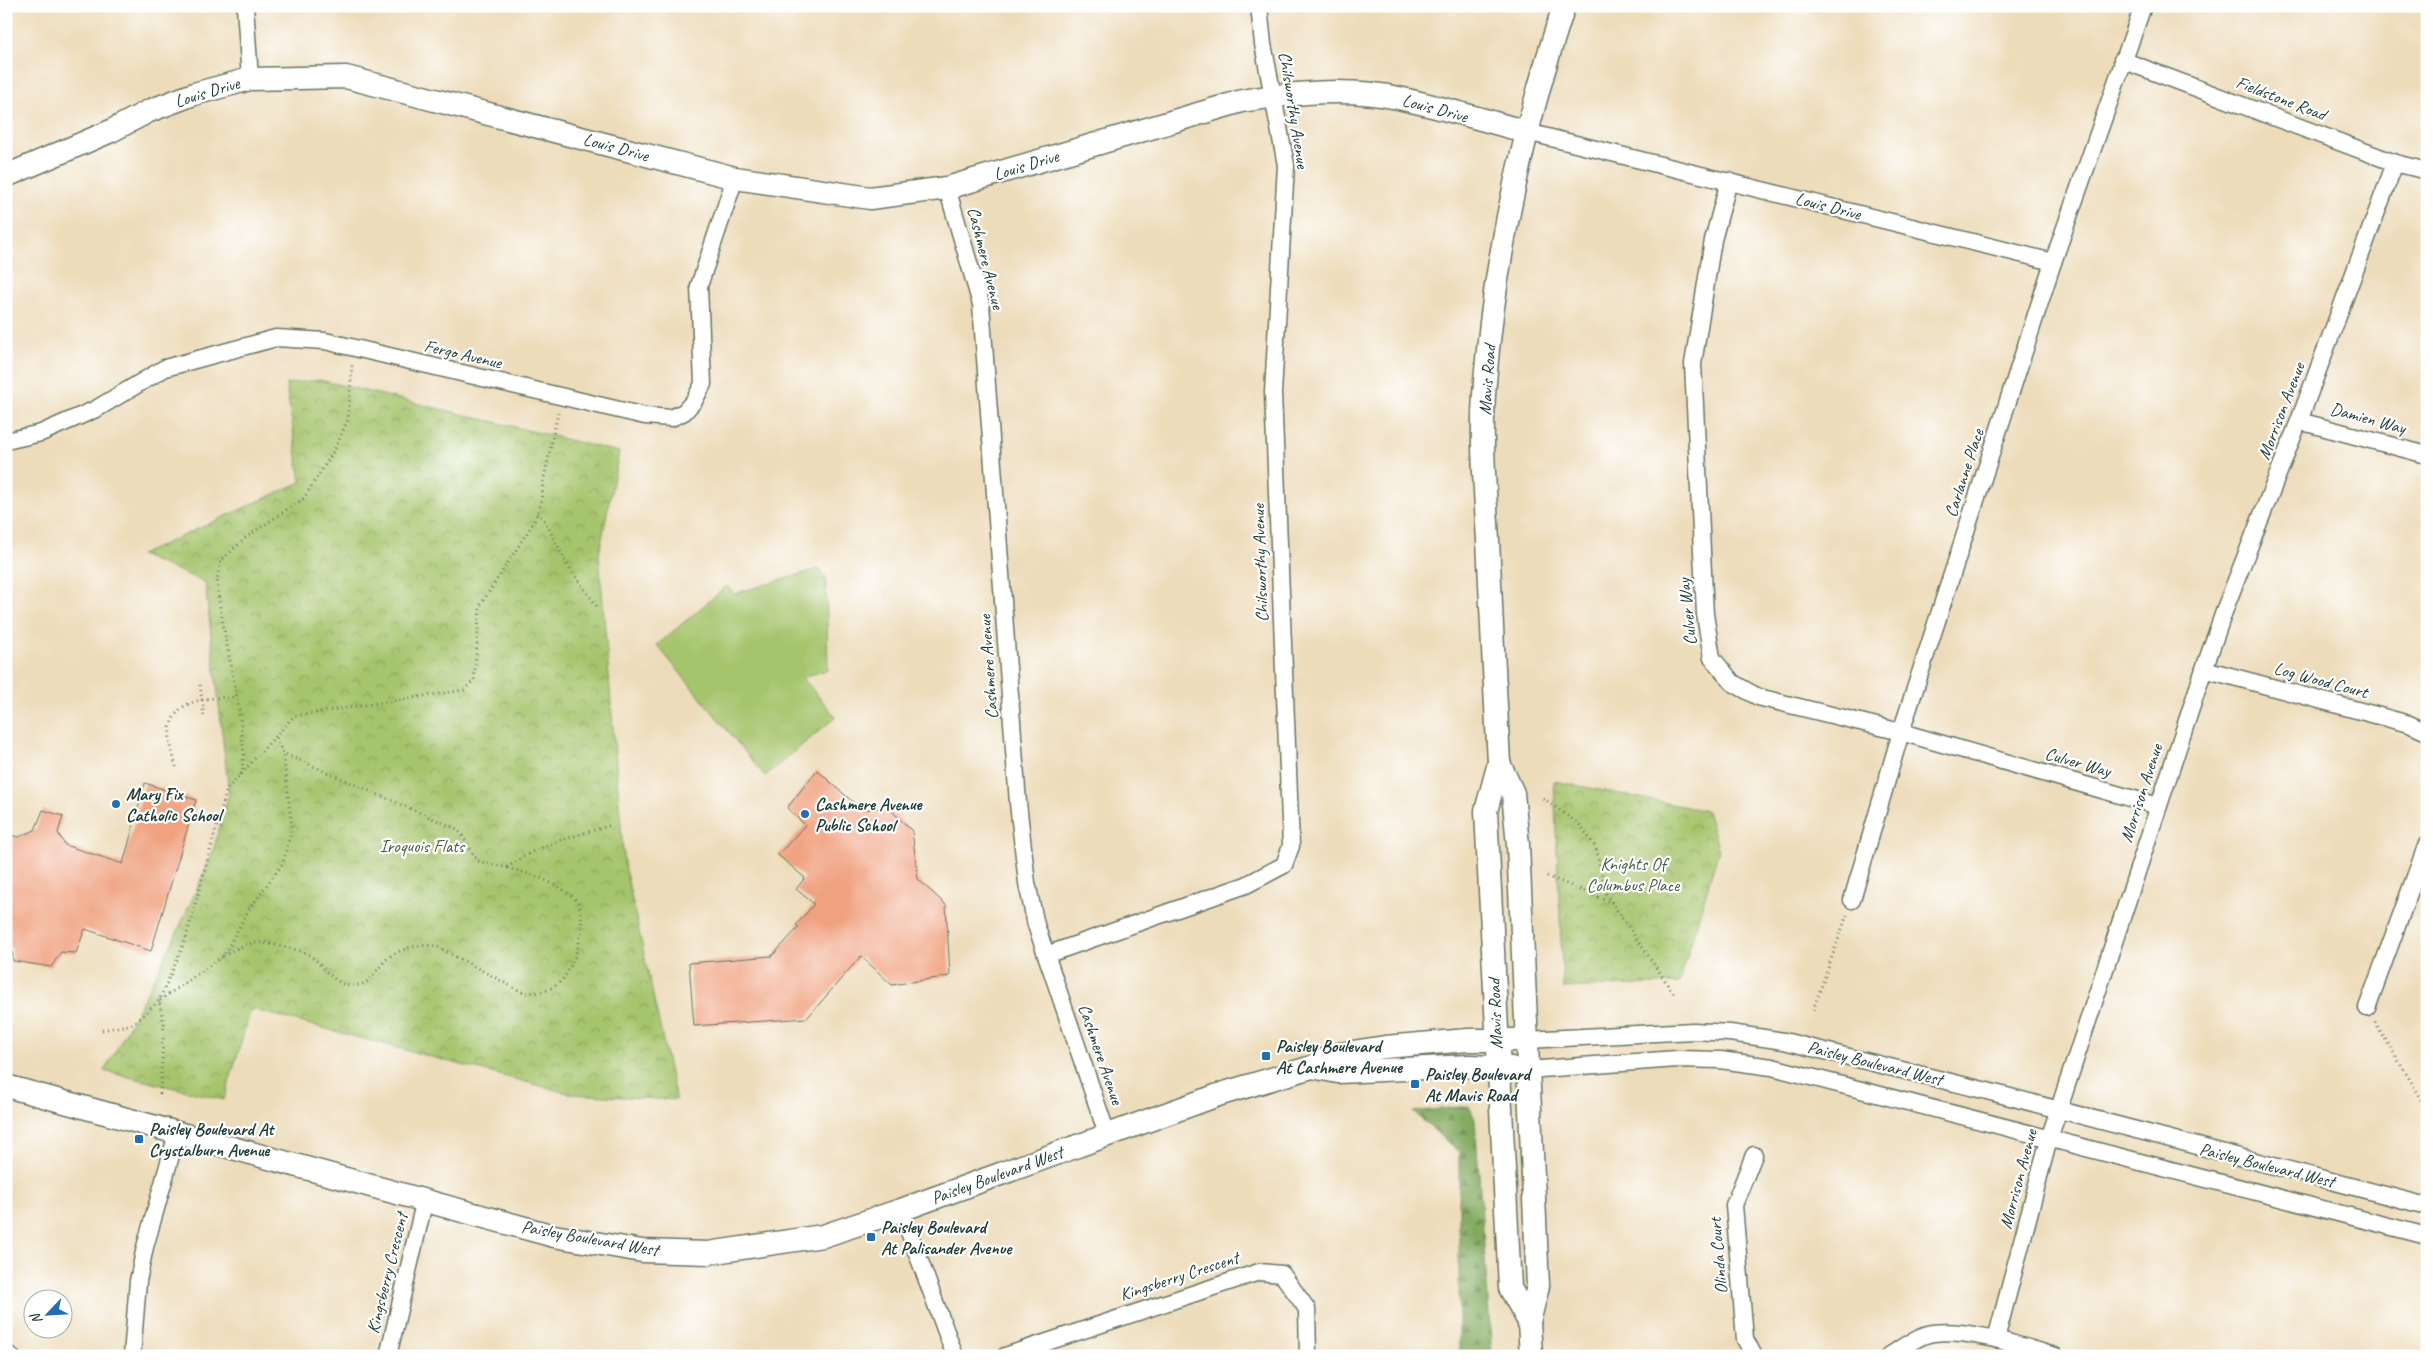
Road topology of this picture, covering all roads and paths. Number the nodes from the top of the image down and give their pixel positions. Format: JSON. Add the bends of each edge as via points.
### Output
{"nodes":[{"id":1,"x":245,"y":6,"type":"edge"},
{"id":2,"x":1259,"y":6,"type":"edge"},
{"id":3,"x":1564,"y":6,"type":"edge"},
{"id":4,"x":2143,"y":6,"type":"edge"},
{"id":5,"x":2122,"y":60,"type":"junction"},
{"id":6,"x":250,"y":79,"type":"junction"},
{"id":7,"x":1274,"y":96,"type":"junction"},
{"id":8,"x":1527,"y":132,"type":"junction"},
{"id":9,"x":2395,"y":163,"type":"junction"},
{"id":10,"x":2427,"y":171,"type":"edge"},
{"id":11,"x":6,"y":176,"type":"edge"},
{"id":12,"x":735,"y":178,"type":"junction"},
{"id":13,"x":1729,"y":181,"type":"junction"},
{"id":14,"x":947,"y":188,"type":"junction"},
{"id":15,"x":2053,"y":262,"type":"junction"},
{"id":16,"x":353,"y":348,"type":"junction"},
{"id":17,"x":561,"y":398,"type":"junction"},
{"id":18,"x":2299,"y":421,"type":"junction"},
{"id":19,"x":6,"y":441,"type":"edge"},
{"id":20,"x":2427,"y":455,"type":"edge"},
{"id":21,"x":537,"y":514,"type":"junction"},
{"id":22,"x":597,"y":607,"type":"dead end"},
{"id":23,"x":2204,"y":669,"type":"junction"},
{"id":24,"x":200,"y":685,"type":"dead end"},
{"id":25,"x":236,"y":697,"type":"junction"},
{"id":26,"x":202,"y":698,"type":"junction"},
{"id":27,"x":204,"y":716,"type":"dead end"},
{"id":28,"x":1901,"y":732,"type":"junction"},
{"id":29,"x":2427,"y":732,"type":"edge"},
{"id":30,"x":276,"y":737,"type":"junction"},
{"id":31,"x":283,"y":753,"type":"junction"},
{"id":32,"x":1499,"y":763,"type":"junction"},
{"id":33,"x":176,"y":767,"type":"dead end"},
{"id":34,"x":240,"y":776,"type":"junction"},
{"id":35,"x":1543,"y":798,"type":"dead end"},
{"id":36,"x":2158,"y":806,"type":"junction"},
{"id":37,"x":612,"y":825,"type":"dead end"},
{"id":38,"x":2427,"y":844,"type":"edge"},
{"id":39,"x":507,"y":868,"type":"junction"},
{"id":40,"x":1547,"y":876,"type":"dead end"},
{"id":41,"x":1852,"y":900,"type":"joint"},
{"id":42,"x":1612,"y":903,"type":"junction"},
{"id":43,"x":1046,"y":955,"type":"junction"},
{"id":44,"x":223,"y":956,"type":"junction"},
{"id":45,"x":1675,"y":995,"type":"dead end"},
{"id":46,"x":159,"y":1001,"type":"junction"},
{"id":47,"x":2367,"y":1008,"type":"joint"},
{"id":48,"x":1813,"y":1010,"type":"dead end"},
{"id":49,"x":102,"y":1030,"type":"dead end"},
{"id":50,"x":1527,"y":1040,"type":"junction"},
{"id":51,"x":1496,"y":1041,"type":"junction"},
{"id":52,"x":1312,"y":1067,"type":"junction"},
{"id":53,"x":1497,"y":1067,"type":"junction"},
{"id":54,"x":1527,"y":1070,"type":"junction"},
{"id":55,"x":6,"y":1086,"type":"edge"},
{"id":56,"x":160,"y":1094,"type":"dead end"},
{"id":57,"x":2427,"y":1108,"type":"edge"},
{"id":58,"x":2058,"y":1112,"type":"junction"},
{"id":59,"x":177,"y":1134,"type":"junction"},
{"id":60,"x":1107,"y":1134,"type":"junction"},
{"id":61,"x":2049,"y":1139,"type":"junction"},
{"id":62,"x":1754,"y":1155,"type":"dead end"},
{"id":63,"x":426,"y":1199,"type":"junction"},
{"id":64,"x":2427,"y":1206,"type":"edge"},
{"id":65,"x":901,"y":1210,"type":"junction"},
{"id":66,"x":2427,"y":1236,"type":"edge"},
{"id":67,"x":1529,"y":1322,"type":"junction"},
{"id":68,"x":1996,"y":1339,"type":"junction"},
{"id":69,"x":6,"y":1354,"type":"edge"},
{"id":70,"x":11,"y":1356,"type":"edge"},
{"id":71,"x":132,"y":1356,"type":"edge"},
{"id":72,"x":388,"y":1356,"type":"edge"},
{"id":73,"x":955,"y":1356,"type":"edge"},
{"id":74,"x":1005,"y":1356,"type":"edge"},
{"id":75,"x":1308,"y":1356,"type":"edge"},
{"id":76,"x":1531,"y":1356,"type":"edge"},
{"id":77,"x":1754,"y":1356,"type":"edge"},
{"id":78,"x":1889,"y":1356,"type":"edge"},
{"id":79,"x":2055,"y":1356,"type":"edge"}],
"edges":[{"from":1,"to":6,"type":"street"},
{"from":2,"to":7,"type":"street","name":"Chilsworthy Avenue"},
{"from":3,"to":8,"type":"street","name":"Mavis Road"},
{"from":4,"to":5,"type":"street","name":"Carlanne Place"},
{"from":5,"to":9,"type":"street","name":"Fieldstone Road"},
{"from":5,"to":15,"type":"street","name":"Carlanne Place"},
{"from":6,"to":11,"type":"street","name":"Louis Drive","via":[[194,94],[149,111],[103,135]]},
{"from":6,"to":12,"type":"street","name":"Louis Drive","via":[[346,76]]},
{"from":7,"to":8,"type":"street","name":"Louis Drive","via":[[1316,92],[1396,97]]},
{"from":7,"to":14,"type":"street","name":"Louis Drive","via":[[1242,101]]},
{"from":7,"to":43,"type":"street","name":"Chilsworthy Avenue","via":[[1286,165],[1273,393],[1291,846],[1284,865],[1246,885]]},
{"from":8,"to":13,"type":"street","name":"Louis Drive"},
{"from":8,"to":32,"type":"street","name":"Mavis Road","via":[[1510,208],[1484,384],[1483,450]]},
{"from":9,"to":10,"type":"street","name":"Fieldstone Road"},
{"from":9,"to":18,"type":"street","name":"Morrison Avenue"},
{"from":12,"to":14,"type":"street","name":"Louis Drive","via":[[870,198]]},
{"from":12,"to":17,"type":"street","name":"Fergo Avenue","via":[[699,286],[703,384],[694,401],[684,412],[671,418],[645,416]]},
{"from":13,"to":15,"type":"street","name":"Louis Drive"},
{"from":13,"to":28,"type":"street","name":"Culver Way","via":[[1713,240],[1693,364],[1705,614],[1712,658],[1733,683],[1758,697]]},
{"from":14,"to":43,"type":"street","name":"Cashmere Avenue","via":[[981,304],[1018,803],[1026,883]]},
{"from":15,"to":28,"type":"street","name":"Carlanne Place"},
{"from":16,"to":17,"type":"street","name":"Fergo Avenue"},
{"from":16,"to":19,"type":"street","name":"Fergo Avenue","via":[[325,341],[276,338],[165,368],[96,409],[41,433]]},
{"from":16,"to":25,"type":"path","via":[[348,419],[320,474],[304,498],[248,536],[221,560],[217,578],[219,602]]},
{"from":17,"to":21,"type":"path"},
{"from":18,"to":20,"type":"street","name":"Damien Way"},
{"from":18,"to":23,"type":"street","name":"Morrison Avenue"},
{"from":21,"to":22,"type":"path","via":[[544,520],[567,564]]},
{"from":21,"to":30,"type":"path","via":[[480,606],[474,680],[464,690],[294,716]]},
{"from":23,"to":29,"type":"street","name":"Log Wood Court","via":[[2409,724]]},
{"from":23,"to":36,"type":"street","name":"Morrison Avenue"},
{"from":24,"to":26,"type":"path"},
{"from":25,"to":26,"type":"path"},
{"from":25,"to":34,"type":"path","via":[[244,754]]},
{"from":26,"to":27,"type":"path"},
{"from":26,"to":33,"type":"path","via":[[185,706],[170,724]]},
{"from":28,"to":36,"type":"street","name":"Culver Way"},
{"from":28,"to":41,"type":"street","name":"Carlanne Place"},
{"from":30,"to":31,"type":"path"},
{"from":30,"to":34,"type":"path"},
{"from":31,"to":39,"type":"path","via":[[457,829],[466,838],[478,861]]},
{"from":31,"to":44,"type":"path","via":[[292,828],[283,863],[250,908]]},
{"from":32,"to":50,"type":"street","name":"Mavis Road","via":[[1513,793]]},
{"from":32,"to":51,"type":"street","name":"Mavis Road","via":[[1486,811]]},
{"from":34,"to":46,"type":"path","via":[[227,789],[185,940]]},
{"from":35,"to":42,"type":"path","via":[[1581,826],[1596,848],[1606,894]]},
{"from":36,"to":58,"type":"street","name":"Morrison Avenue"},
{"from":37,"to":39,"type":"path","via":[[541,847]]},
{"from":38,"to":47,"type":"street"},
{"from":39,"to":44,"type":"path","via":[[546,880],[575,898],[579,906],[582,926],[579,945],[569,970],[560,982],[540,993],[524,993],[436,946],[407,948],[393,954],[370,981],[358,986],[344,985],[308,954],[263,942],[242,945]]},
{"from":40,"to":42,"type":"path"},
{"from":41,"to":48,"type":"path"},
{"from":42,"to":45,"type":"path"},
{"from":43,"to":60,"type":"street","name":"Cashmere Avenue"},
{"from":44,"to":46,"type":"path"},
{"from":46,"to":49,"type":"path","via":[[133,1024]]},
{"from":46,"to":56,"type":"path","via":[[164,1024]]},
{"from":47,"to":57,"type":"path"},
{"from":50,"to":51,"type":"street","name":"Paisley Boulevard West"},
{"from":50,"to":54,"type":"street","name":"Mavis Road"},
{"from":50,"to":58,"type":"street","name":"Paisley Boulevard West","via":[[1683,1031],[1730,1033],[1804,1045]]},
{"from":51,"to":52,"type":"street","name":"Paisley Boulevard West","via":[[1468,1040],[1385,1047],[1333,1055]]},
{"from":51,"to":53,"type":"street","name":"Mavis Road"},
{"from":52,"to":53,"type":"street","name":"Paisley Boulevard West","via":[[1338,1072]]},
{"from":52,"to":60,"type":"street","name":"Paisley Boulevard West"},
{"from":53,"to":54,"type":"street","name":"Paisley Boulevard West"},
{"from":53,"to":67,"type":"street","name":"Mavis Road","via":[[1510,1288]]},
{"from":54,"to":61,"type":"street","name":"Paisley Boulevard West","via":[[1677,1059],[1744,1062],[1799,1073]]},
{"from":54,"to":67,"type":"street","name":"Mavis Road","via":[[1538,1286]]},
{"from":55,"to":59,"type":"street","name":"Paisley Boulevard West"},
{"from":58,"to":61,"type":"street","name":"Morrison Avenue"},
{"from":58,"to":64,"type":"street","name":"Paisley Boulevard West"},
{"from":59,"to":63,"type":"street","name":"Paisley Boulevard West"},
{"from":59,"to":71,"type":"street","via":[[139,1273]]},
{"from":60,"to":65,"type":"street","name":"Paisley Boulevard West"},
{"from":61,"to":66,"type":"street","name":"Paisley Boulevard West"},
{"from":61,"to":68,"type":"street","name":"Morrison Avenue"},
{"from":62,"to":77,"type":"street","name":"Olinda Court","via":[[1734,1205],[1745,1339]]},
{"from":63,"to":65,"type":"street","name":"Paisley Boulevard West","via":[[554,1236],[642,1251],[708,1252],[822,1236]]},
{"from":63,"to":72,"type":"street","name":"Kingsberry Crescent"},
{"from":65,"to":73,"type":"street"},
{"from":67,"to":76,"type":"street","name":"Mavis Road"},
{"from":68,"to":78,"type":"street","via":[[1932,1333]]},
{"from":68,"to":79,"type":"street"},
{"from":69,"to":70,"type":"street"},
{"from":74,"to":75,"type":"street","name":"Kingsberry Crescent","via":[[1260,1272],[1282,1274],[1308,1309]]}]}
